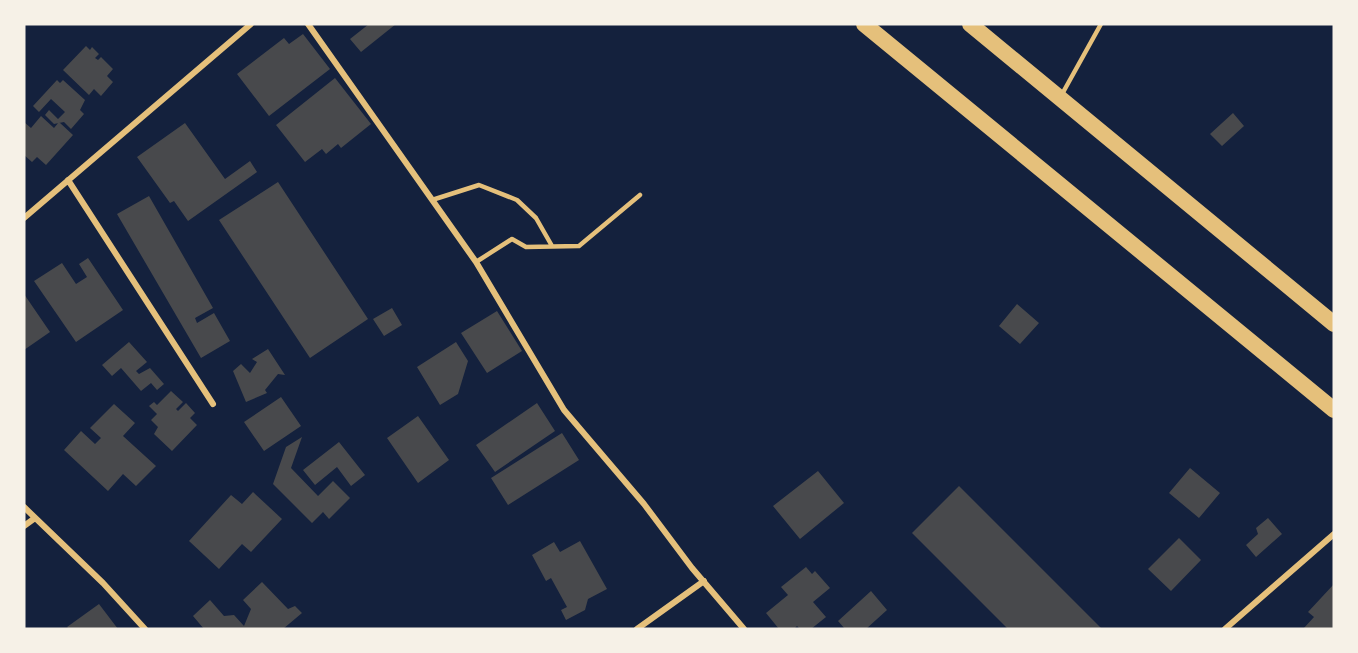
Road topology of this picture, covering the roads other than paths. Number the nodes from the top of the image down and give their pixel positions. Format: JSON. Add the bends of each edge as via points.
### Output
{"nodes":[{"id":1,"x":251,"y":24,"type":"edge"},
{"id":2,"x":308,"y":24,"type":"edge"},
{"id":3,"x":864,"y":24,"type":"edge"},
{"id":4,"x":970,"y":24,"type":"edge"},
{"id":5,"x":1101,"y":24,"type":"edge"},
{"id":6,"x":1060,"y":98,"type":"junction"},
{"id":7,"x":68,"y":180,"type":"junction"},
{"id":8,"x":640,"y":195,"type":"dead end"},
{"id":9,"x":432,"y":200,"type":"junction"},
{"id":10,"x":24,"y":218,"type":"edge"},
{"id":11,"x":552,"y":246,"type":"junction"},
{"id":12,"x":476,"y":262,"type":"junction"},
{"id":13,"x":1334,"y":324,"type":"edge"},
{"id":14,"x":213,"y":404,"type":"dead end"},
{"id":15,"x":1334,"y":410,"type":"edge"},
{"id":16,"x":24,"y":507,"type":"edge"},
{"id":17,"x":35,"y":518,"type":"junction"},
{"id":18,"x":24,"y":526,"type":"edge"},
{"id":19,"x":1334,"y":534,"type":"edge"},
{"id":20,"x":704,"y":581,"type":"junction"},
{"id":21,"x":145,"y":629,"type":"edge"},
{"id":22,"x":637,"y":629,"type":"edge"},
{"id":23,"x":744,"y":629,"type":"edge"},
{"id":24,"x":1225,"y":629,"type":"edge"}],
"edges":[{"from":1,"to":7,"type":"street"},
{"from":2,"to":9,"type":"street"},
{"from":3,"to":15,"type":"highway"},
{"from":4,"to":6,"type":"highway"},
{"from":5,"to":6,"type":"lane"},
{"from":6,"to":13,"type":"highway"},
{"from":7,"to":10,"type":"street"},
{"from":7,"to":14,"type":"street"},
{"from":8,"to":11,"type":"lane","via":[[579,246]]},
{"from":9,"to":11,"type":"lane","via":[[478,185],[488,188],[517,200],[536,219]]},
{"from":9,"to":12,"type":"street"},
{"from":11,"to":12,"type":"lane","via":[[526,247],[512,239]]},
{"from":12,"to":20,"type":"street","via":[[564,410]]},
{"from":16,"to":17,"type":"street"},
{"from":17,"to":18,"type":"street"},
{"from":17,"to":21,"type":"street"},
{"from":19,"to":24,"type":"street"},
{"from":20,"to":22,"type":"street"},
{"from":20,"to":23,"type":"street"}]}
